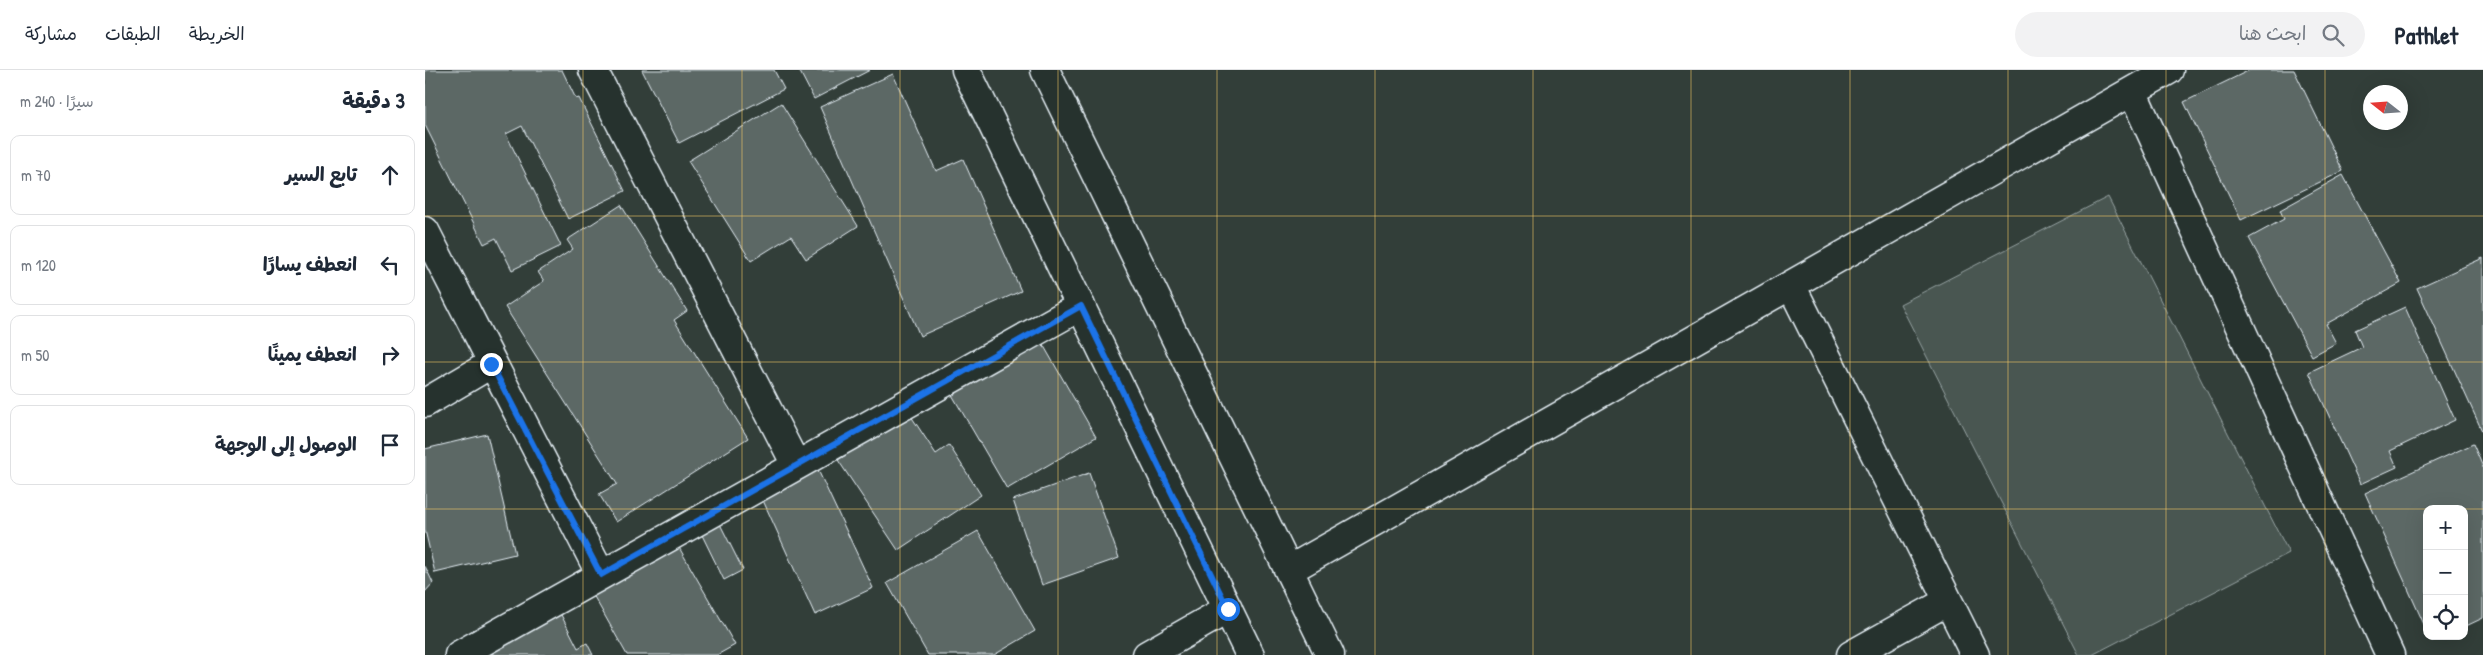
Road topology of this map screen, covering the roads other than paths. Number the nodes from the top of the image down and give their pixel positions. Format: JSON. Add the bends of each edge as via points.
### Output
{"nodes":[{"id":1,"x":593,"y":70,"type":"edge"},
{"id":2,"x":966,"y":70,"type":"edge"},
{"id":3,"x":1045,"y":70,"type":"edge"},
{"id":4,"x":2169,"y":70,"type":"edge"},
{"id":5,"x":2132,"y":91,"type":"junction"},
{"id":6,"x":425,"y":232,"type":"edge"},
{"id":7,"x":1791,"y":285,"type":"junction"},
{"id":8,"x":1081,"y":306,"type":"junction"},
{"id":9,"x":491,"y":364,"type":"junction"},
{"id":10,"x":425,"y":403,"type":"edge"},
{"id":11,"x":796,"y":465,"type":"junction"},
{"id":12,"x":1289,"y":570,"type":"junction"},
{"id":13,"x":601,"y":575,"type":"junction"},
{"id":14,"x":1948,"y":601,"type":"junction"},
{"id":15,"x":1228,"y":609,"type":"junction"},
{"id":16,"x":459,"y":655,"type":"edge"},
{"id":17,"x":1147,"y":655,"type":"edge"},
{"id":18,"x":1251,"y":655,"type":"edge"},
{"id":19,"x":1330,"y":655,"type":"edge"},
{"id":20,"x":1851,"y":655,"type":"edge"},
{"id":21,"x":1975,"y":655,"type":"edge"},
{"id":22,"x":2390,"y":655,"type":"edge"}],
"edges":[{"from":1,"to":11,"type":"street"},
{"from":2,"to":8,"type":"street"},
{"from":3,"to":12,"type":"street"},
{"from":4,"to":5,"type":"street"},
{"from":5,"to":7,"type":"street"},
{"from":5,"to":22,"type":"street"},
{"from":6,"to":9,"type":"street"},
{"from":7,"to":12,"type":"street"},
{"from":7,"to":14,"type":"street"},
{"from":8,"to":11,"type":"street"},
{"from":8,"to":15,"type":"street"},
{"from":9,"to":10,"type":"street"},
{"from":9,"to":13,"type":"street"},
{"from":11,"to":13,"type":"street"},
{"from":12,"to":19,"type":"street"},
{"from":13,"to":16,"type":"street"},
{"from":14,"to":20,"type":"street"},
{"from":14,"to":21,"type":"street"},
{"from":15,"to":17,"type":"street"},
{"from":15,"to":18,"type":"street"}]}
